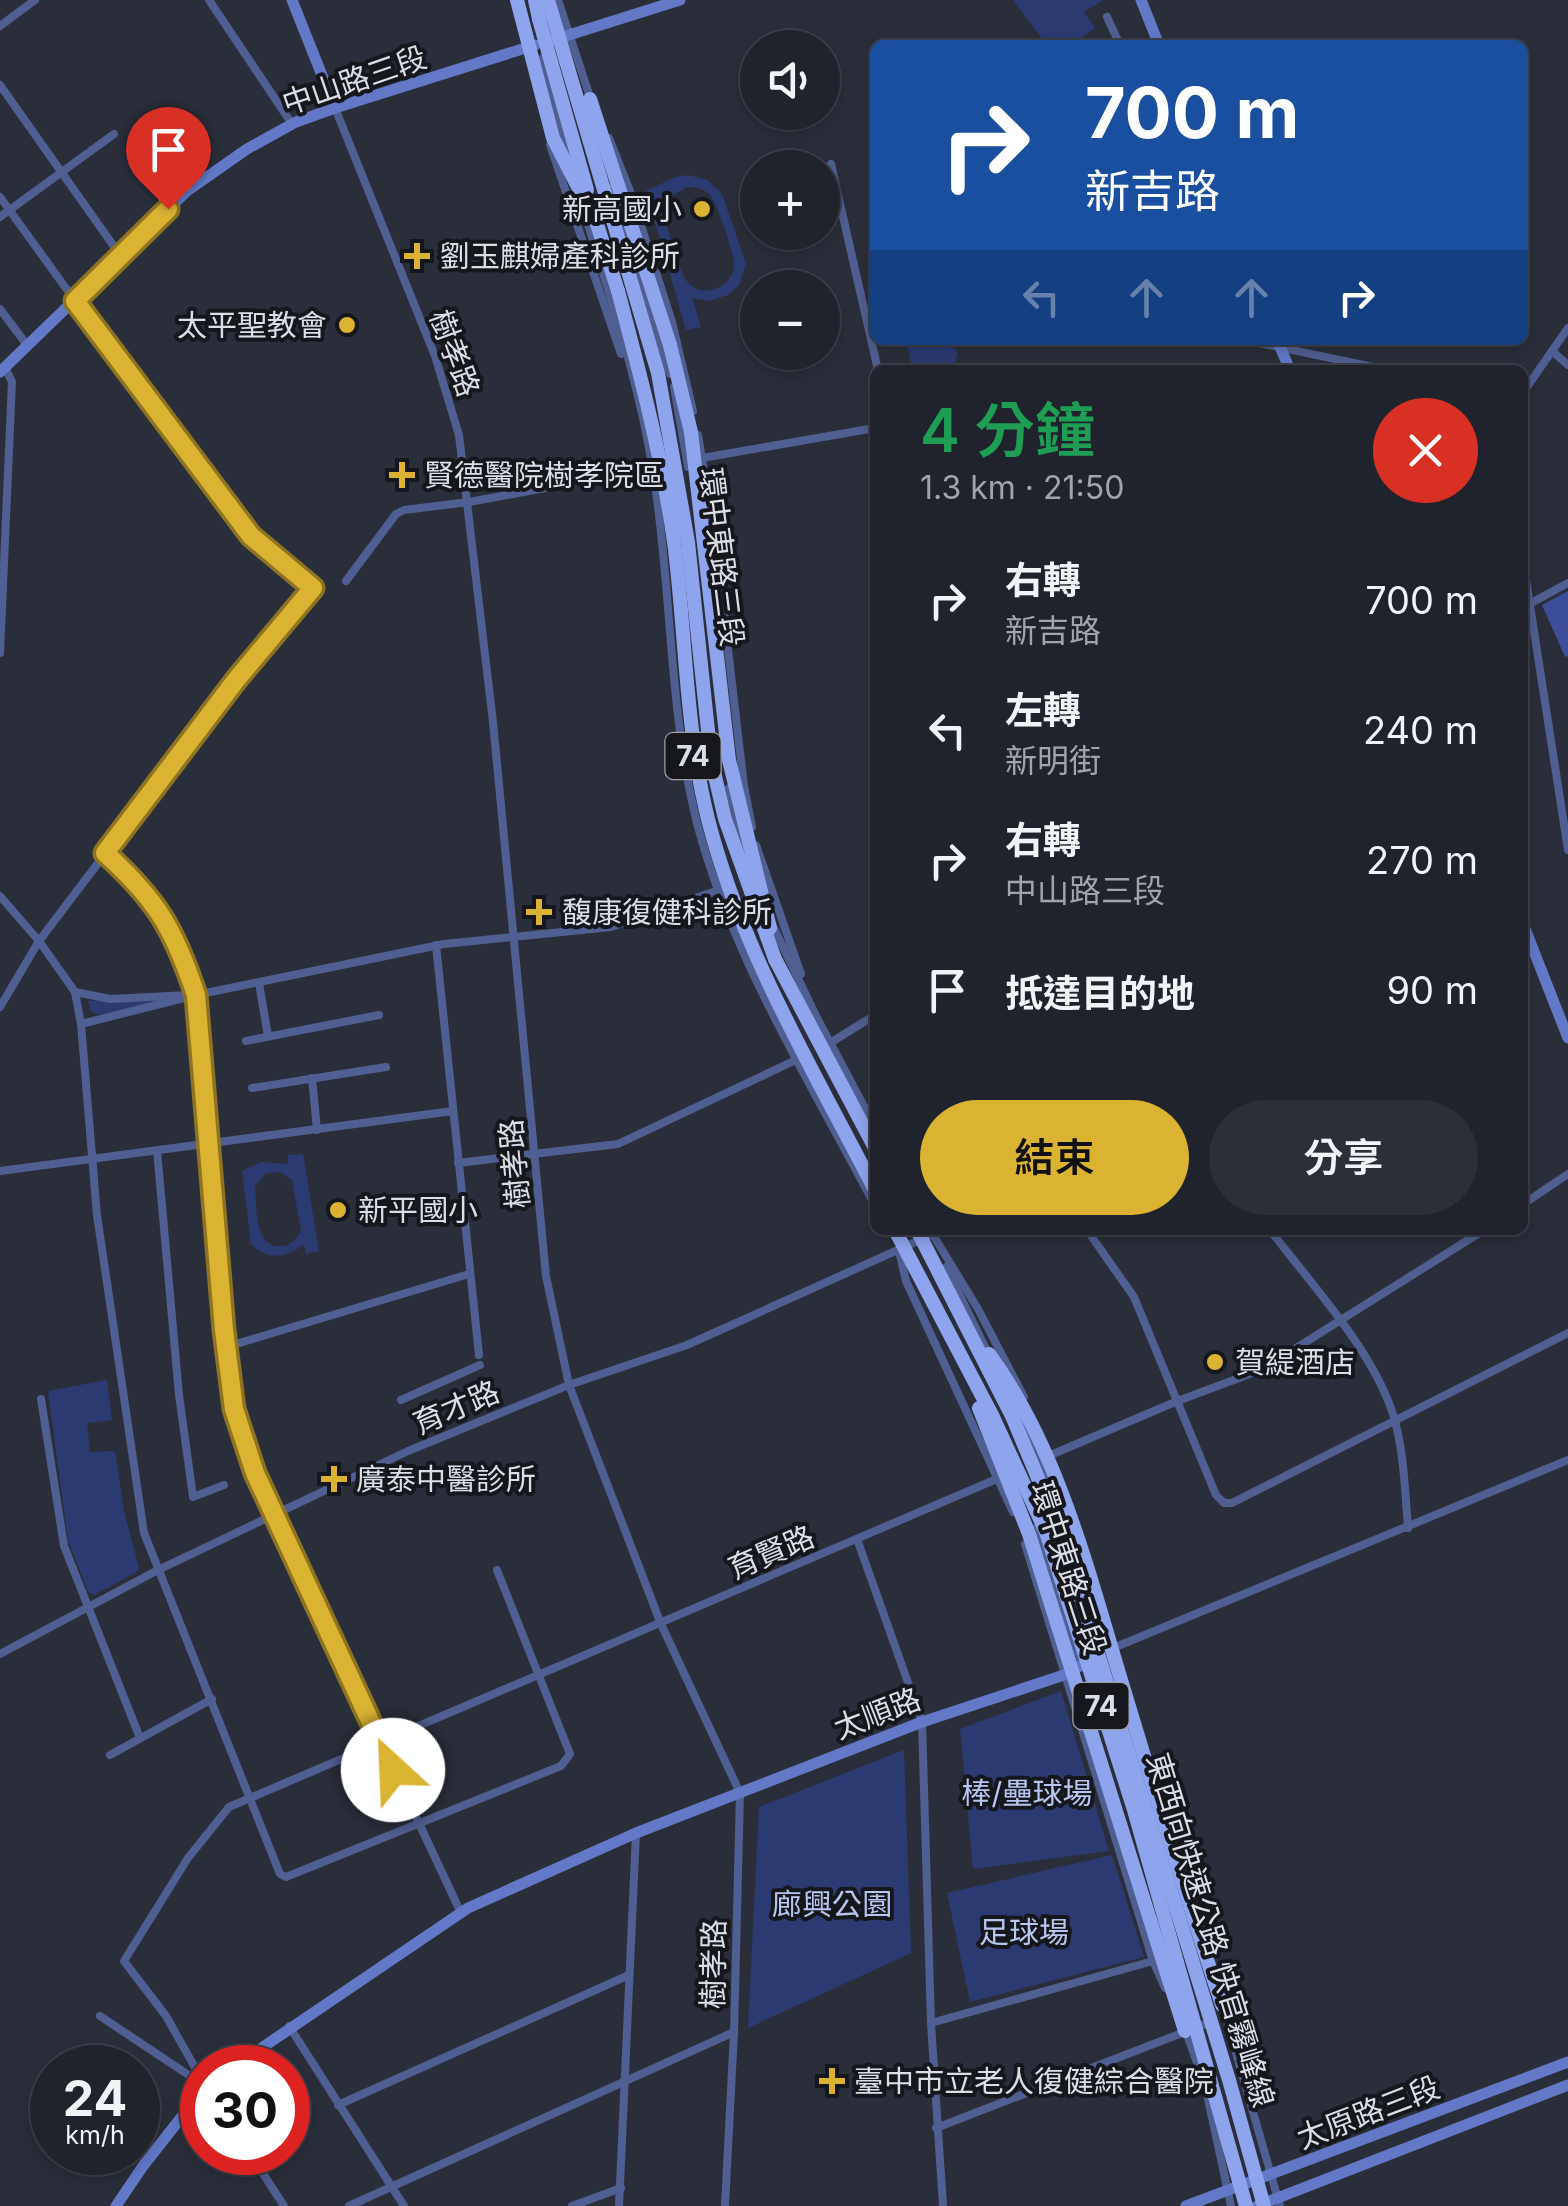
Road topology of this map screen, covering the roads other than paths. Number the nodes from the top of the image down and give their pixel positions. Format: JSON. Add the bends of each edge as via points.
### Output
{"nodes":[{"id":1,"x":35,"y":0,"type":"edge"},
{"id":2,"x":209,"y":0,"type":"edge"},
{"id":3,"x":292,"y":0,"type":"edge"},
{"id":4,"x":515,"y":0,"type":"edge"},
{"id":5,"x":533,"y":0,"type":"edge"},
{"id":6,"x":548,"y":0,"type":"edge"},
{"id":7,"x":558,"y":0,"type":"edge"},
{"id":8,"x":680,"y":0,"type":"edge"},
{"id":9,"x":1141,"y":0,"type":"edge"},
{"id":10,"x":1107,"y":18,"type":"dead end"},
{"id":11,"x":0,"y":26,"type":"edge"},
{"id":12,"x":568,"y":36,"type":"junction"},
{"id":13,"x":1118,"y":40,"type":"edge"},
{"id":14,"x":1157,"y":40,"type":"edge"},
{"id":15,"x":540,"y":44,"type":"junction"},
{"id":16,"x":523,"y":49,"type":"junction"},
{"id":17,"x":0,"y":85,"type":"edge"},
{"id":18,"x":590,"y":99,"type":"junction"},
{"id":19,"x":334,"y":108,"type":"junction"},
{"id":20,"x":292,"y":124,"type":"junction"},
{"id":21,"x":114,"y":134,"type":"dead end"},
{"id":22,"x":62,"y":171,"type":"junction"},
{"id":23,"x":0,"y":196,"type":"edge"},
{"id":24,"x":840,"y":201,"type":"edge"},
{"id":25,"x":9,"y":210,"type":"junction"},
{"id":26,"x":0,"y":216,"type":"edge"},
{"id":27,"x":598,"y":224,"type":"junction"},
{"id":28,"x":120,"y":254,"type":"junction"},
{"id":29,"x":870,"y":291,"type":"edge"},
{"id":30,"x":862,"y":293,"type":"junction"},
{"id":31,"x":75,"y":301,"type":"junction"},
{"id":32,"x":0,"y":309,"type":"edge"},
{"id":33,"x":1568,"y":328,"type":"edge"},
{"id":34,"x":870,"y":332,"type":"edge"},
{"id":35,"x":27,"y":345,"type":"junction"},
{"id":36,"x":1286,"y":345,"type":"edge"},
{"id":37,"x":1552,"y":351,"type":"junction"},
{"id":38,"x":1568,"y":364,"type":"edge"},
{"id":39,"x":1367,"y":365,"type":"edge"},
{"id":40,"x":3,"y":370,"type":"edge"},
{"id":41,"x":1528,"y":385,"type":"edge"},
{"id":42,"x":638,"y":400,"type":"junction"},
{"id":43,"x":870,"y":429,"type":"edge"},
{"id":44,"x":702,"y":458,"type":"junction"},
{"id":45,"x":688,"y":461,"type":"junction"},
{"id":46,"x":653,"y":468,"type":"junction"},
{"id":47,"x":470,"y":502,"type":"junction"},
{"id":48,"x":346,"y":581,"type":"dead end"},
{"id":49,"x":1528,"y":583,"type":"edge"},
{"id":50,"x":1568,"y":583,"type":"edge"},
{"id":51,"x":1532,"y":602,"type":"junction"},
{"id":52,"x":1528,"y":604,"type":"edge"},
{"id":53,"x":0,"y":653,"type":"edge"},
{"id":54,"x":1568,"y":850,"type":"edge"},
{"id":55,"x":105,"y":853,"type":"junction"},
{"id":56,"x":719,"y":890,"type":"junction"},
{"id":57,"x":0,"y":896,"type":"edge"},
{"id":58,"x":1528,"y":935,"type":"edge"},
{"id":59,"x":514,"y":936,"type":"junction"},
{"id":60,"x":39,"y":941,"type":"junction"},
{"id":61,"x":436,"y":946,"type":"junction"},
{"id":62,"x":776,"y":959,"type":"junction"},
{"id":63,"x":259,"y":982,"type":"junction"},
{"id":64,"x":75,"y":992,"type":"junction"},
{"id":65,"x":196,"y":995,"type":"junction"},
{"id":66,"x":0,"y":1007,"type":"edge"},
{"id":67,"x":379,"y":1015,"type":"dead end"},
{"id":68,"x":816,"y":1016,"type":"junction"},
{"id":69,"x":870,"y":1019,"type":"edge"},
{"id":70,"x":1565,"y":1021,"type":"edge"},
{"id":71,"x":81,"y":1024,"type":"junction"},
{"id":72,"x":268,"y":1036,"type":"junction"},
{"id":73,"x":1568,"y":1038,"type":"edge"},
{"id":74,"x":246,"y":1041,"type":"dead end"},
{"id":75,"x":830,"y":1043,"type":"junction"},
{"id":76,"x":798,"y":1059,"type":"junction"},
{"id":77,"x":386,"y":1067,"type":"dead end"},
{"id":78,"x":312,"y":1078,"type":"junction"},
{"id":79,"x":252,"y":1088,"type":"dead end"},
{"id":80,"x":453,"y":1111,"type":"junction"},
{"id":81,"x":870,"y":1118,"type":"edge"},
{"id":82,"x":317,"y":1130,"type":"junction"},
{"id":83,"x":870,"y":1138,"type":"edge"},
{"id":84,"x":210,"y":1145,"type":"junction"},
{"id":85,"x":157,"y":1150,"type":"junction"},
{"id":86,"x":536,"y":1153,"type":"junction"},
{"id":87,"x":93,"y":1156,"type":"junction"},
{"id":88,"x":458,"y":1163,"type":"junction"},
{"id":89,"x":0,"y":1171,"type":"edge"},
{"id":90,"x":1568,"y":1174,"type":"edge"},
{"id":91,"x":870,"y":1180,"type":"edge"},
{"id":92,"x":870,"y":1196,"type":"edge"},
{"id":93,"x":1528,"y":1201,"type":"edge"},
{"id":94,"x":890,"y":1235,"type":"edge"},
{"id":95,"x":899,"y":1235,"type":"edge"},
{"id":96,"x":920,"y":1235,"type":"edge"},
{"id":97,"x":928,"y":1235,"type":"edge"},
{"id":98,"x":932,"y":1235,"type":"edge"},
{"id":99,"x":932,"y":1235,"type":"edge"},
{"id":100,"x":1091,"y":1235,"type":"edge"},
{"id":101,"x":1274,"y":1235,"type":"edge"},
{"id":102,"x":1476,"y":1235,"type":"edge"},
{"id":103,"x":899,"y":1252,"type":"junction"},
{"id":104,"x":469,"y":1274,"type":"junction"},
{"id":105,"x":964,"y":1320,"type":"junction"},
{"id":106,"x":1340,"y":1322,"type":"junction"},
{"id":107,"x":946,"y":1328,"type":"junction"},
{"id":108,"x":1568,"y":1333,"type":"edge"},
{"id":109,"x":226,"y":1348,"type":"junction"},
{"id":110,"x":568,"y":1385,"type":"junction"},
{"id":111,"x":42,"y":1399,"type":"dead end"},
{"id":112,"x":400,"y":1400,"type":"dead end"},
{"id":113,"x":1175,"y":1402,"type":"junction"},
{"id":114,"x":1394,"y":1420,"type":"junction"},
{"id":115,"x":1051,"y":1454,"type":"junction"},
{"id":116,"x":1040,"y":1460,"type":"junction"},
{"id":117,"x":1568,"y":1460,"type":"edge"},
{"id":118,"x":1014,"y":1471,"type":"junction"},
{"id":119,"x":997,"y":1480,"type":"junction"},
{"id":120,"x":224,"y":1485,"type":"dead end"},
{"id":121,"x":274,"y":1514,"type":"junction"},
{"id":122,"x":1408,"y":1528,"type":"junction"},
{"id":123,"x":858,"y":1539,"type":"junction"},
{"id":124,"x":158,"y":1570,"type":"junction"},
{"id":125,"x":497,"y":1570,"type":"dead end"},
{"id":126,"x":87,"y":1606,"type":"junction"},
{"id":127,"x":661,"y":1624,"type":"junction"},
{"id":128,"x":1112,"y":1648,"type":"junction"},
{"id":129,"x":0,"y":1654,"type":"edge"},
{"id":130,"x":1078,"y":1667,"type":"junction"},
{"id":131,"x":1064,"y":1675,"type":"junction"},
{"id":132,"x":537,"y":1676,"type":"junction"},
{"id":133,"x":212,"y":1699,"type":"junction"},
{"id":134,"x":922,"y":1722,"type":"junction"},
{"id":135,"x":140,"y":1738,"type":"junction"},
{"id":136,"x":380,"y":1742,"type":"junction"},
{"id":137,"x":110,"y":1756,"type":"dead end"},
{"id":138,"x":740,"y":1793,"type":"junction"},
{"id":139,"x":248,"y":1796,"type":"junction"},
{"id":140,"x":418,"y":1824,"type":"junction"},
{"id":141,"x":636,"y":1832,"type":"junction"},
{"id":142,"x":461,"y":1913,"type":"junction"},
{"id":143,"x":1154,"y":1961,"type":"junction"},
{"id":144,"x":629,"y":1975,"type":"junction"},
{"id":145,"x":1224,"y":2011,"type":"junction"},
{"id":146,"x":100,"y":2016,"type":"dead end"},
{"id":147,"x":932,"y":2023,"type":"junction"},
{"id":148,"x":290,"y":2026,"type":"junction"},
{"id":149,"x":1185,"y":2031,"type":"junction"},
{"id":150,"x":734,"y":2032,"type":"junction"},
{"id":151,"x":181,"y":2045,"type":"edge"},
{"id":152,"x":264,"y":2045,"type":"edge"},
{"id":153,"x":1568,"y":2062,"type":"edge"},
{"id":154,"x":180,"y":2070,"type":"edge"},
{"id":155,"x":624,"y":2084,"type":"junction"},
{"id":156,"x":1568,"y":2085,"type":"edge"},
{"id":157,"x":338,"y":2104,"type":"junction"},
{"id":158,"x":180,"y":2116,"type":"edge"},
{"id":159,"x":936,"y":2128,"type":"junction"},
{"id":160,"x":264,"y":2175,"type":"edge"},
{"id":161,"x":1274,"y":2178,"type":"junction"},
{"id":162,"x":390,"y":2186,"type":"junction"},
{"id":163,"x":620,"y":2188,"type":"junction"},
{"id":164,"x":1228,"y":2199,"type":"edge"},
{"id":165,"x":1280,"y":2202,"type":"edge"},
{"id":166,"x":116,"y":2206,"type":"edge"},
{"id":167,"x":284,"y":2206,"type":"edge"},
{"id":168,"x":349,"y":2206,"type":"edge"},
{"id":169,"x":404,"y":2206,"type":"edge"},
{"id":170,"x":572,"y":2206,"type":"edge"},
{"id":171,"x":620,"y":2206,"type":"edge"},
{"id":172,"x":725,"y":2206,"type":"edge"},
{"id":173,"x":943,"y":2206,"type":"edge"},
{"id":174,"x":1186,"y":2206,"type":"edge"},
{"id":175,"x":1246,"y":2206,"type":"edge"},
{"id":176,"x":1260,"y":2206,"type":"edge"}],
"edges":[{"from":1,"to":11,"type":"street"},
{"from":2,"to":20,"type":"street"},
{"from":3,"to":19,"type":"street"},
{"from":4,"to":16,"type":"street","name":"環中東路三段"},
{"from":4,"to":27,"type":"highway","number":"74","bridge":true,"via":[[553,138]]},
{"from":5,"to":15,"type":"street","name":"環中東路三段"},
{"from":5,"to":27,"type":"highway","number":"74","bridge":true},
{"from":6,"to":62,"type":"highway","number":"74","bridge":true,"via":[[658,373],[688,542],[712,759],[725,819]]},
{"from":7,"to":12,"type":"street","name":"環中東路三段"},
{"from":8,"to":12,"type":"street","name":"中山路三段"},
{"from":9,"to":14,"type":"street"},
{"from":10,"to":13,"type":"street"},
{"from":12,"to":15,"type":"street","name":"中山路三段"},
{"from":12,"to":18,"type":"street","name":"環中東路三段"},
{"from":15,"to":16,"type":"street","name":"中山路三段"},
{"from":15,"to":42,"type":"street","name":"環中東路三段"},
{"from":16,"to":19,"type":"street","name":"中山路三段"},
{"from":16,"to":42,"type":"street","name":"環中東路三段","via":[[569,206]]},
{"from":17,"to":22,"type":"street"},
{"from":18,"to":44,"type":"street","name":"環中東路三段","via":[[630,191],[672,322]]},
{"from":18,"to":45,"type":"street","name":"環中東路三段","via":[[672,380]]},
{"from":18,"to":62,"type":"highway","number":"74","bridge":true,"via":[[670,344],[691,432],[729,760]]},
{"from":19,"to":20,"type":"street","name":"中山路三段"},
{"from":19,"to":47,"type":"street","name":"樹孝路","via":[[435,356]]},
{"from":20,"to":28,"type":"street","name":"中山路三段","via":[[188,191]]},
{"from":21,"to":22,"type":"street"},
{"from":22,"to":25,"type":"street"},
{"from":22,"to":28,"type":"street"},
{"from":23,"to":25,"type":"street"},
{"from":24,"to":30,"type":"street"},
{"from":25,"to":26,"type":"street"},
{"from":25,"to":31,"type":"street"},
{"from":27,"to":91,"type":"highway","number":"74","bridge":true,"via":[[656,436],[674,544],[694,762],[717,853],[779,1003]]},
{"from":28,"to":31,"type":"street","name":"中山路三段"},
{"from":29,"to":30,"type":"street"},
{"from":30,"to":34,"type":"street"},
{"from":31,"to":35,"type":"street","name":"中山路三段"},
{"from":31,"to":55,"type":"street","via":[[251,536],[313,588]]},
{"from":32,"to":35,"type":"street"},
{"from":33,"to":37,"type":"street"},
{"from":35,"to":40,"type":"street","name":"中山路三段"},
{"from":36,"to":39,"type":"street"},
{"from":37,"to":38,"type":"street"},
{"from":37,"to":41,"type":"street"},
{"from":40,"to":53,"type":"street","via":[[12,382]]},
{"from":42,"to":46,"type":"street","name":"環中東路三段"},
{"from":43,"to":44,"type":"street"},
{"from":44,"to":45,"type":"street"},
{"from":44,"to":68,"type":"street","name":"環中東路三段","via":[[744,786],[756,844]]},
{"from":45,"to":46,"type":"street"},
{"from":45,"to":68,"type":"street","name":"環中東路三段","via":[[734,814],[759,893]]},
{"from":46,"to":47,"type":"street"},
{"from":46,"to":56,"type":"street","name":"環中東路三段","via":[[685,763]]},
{"from":47,"to":48,"type":"street","via":[[396,514]]},
{"from":47,"to":59,"type":"street","name":"樹孝路"},
{"from":49,"to":51,"type":"street"},
{"from":50,"to":51,"type":"street"},
{"from":51,"to":52,"type":"street"},
{"from":51,"to":54,"type":"street"},
{"from":55,"to":60,"type":"street"},
{"from":55,"to":65,"type":"street","via":[[150,896]]},
{"from":56,"to":59,"type":"street","via":[[611,927]]},
{"from":56,"to":76,"type":"street","name":"環中東路三段"},
{"from":57,"to":60,"type":"street"},
{"from":58,"to":70,"type":"street"},
{"from":59,"to":61,"type":"street"},
{"from":59,"to":86,"type":"street","name":"樹孝路"},
{"from":60,"to":64,"type":"street"},
{"from":60,"to":66,"type":"street"},
{"from":61,"to":63,"type":"street"},
{"from":61,"to":80,"type":"street"},
{"from":62,"to":83,"type":"highway","number":"74"},
{"from":63,"to":65,"type":"street"},
{"from":63,"to":72,"type":"street"},
{"from":64,"to":65,"type":"street","via":[[110,998]]},
{"from":64,"to":71,"type":"street"},
{"from":65,"to":71,"type":"street"},
{"from":65,"to":84,"type":"street"},
{"from":67,"to":72,"type":"street"},
{"from":68,"to":75,"type":"street","name":"環中東路三段"},
{"from":69,"to":75,"type":"street"},
{"from":70,"to":73,"type":"street"},
{"from":71,"to":87,"type":"street"},
{"from":72,"to":74,"type":"street"},
{"from":75,"to":81,"type":"street","name":"環中東路三段"},
{"from":76,"to":86,"type":"street","via":[[618,1144]]},
{"from":76,"to":92,"type":"street","name":"環中東路三段"},
{"from":77,"to":78,"type":"street"},
{"from":78,"to":79,"type":"street"},
{"from":78,"to":82,"type":"street"},
{"from":80,"to":82,"type":"street"},
{"from":80,"to":88,"type":"street"},
{"from":82,"to":84,"type":"street"},
{"from":84,"to":85,"type":"street"},
{"from":84,"to":109,"type":"street"},
{"from":85,"to":87,"type":"street"},
{"from":85,"to":120,"type":"street","via":[[193,1497]]},
{"from":86,"to":88,"type":"street"},
{"from":86,"to":110,"type":"street","name":"樹孝路","via":[[546,1276]]},
{"from":87,"to":89,"type":"street"},
{"from":87,"to":124,"type":"street","via":[[134,1474]]},
{"from":88,"to":104,"type":"street"},
{"from":90,"to":93,"type":"street"},
{"from":94,"to":103,"type":"street","name":"環中東路三段"},
{"from":95,"to":107,"type":"highway","name":"東西向快速公路 快官霧峰線","number":"74","bridge":true},
{"from":96,"to":105,"type":"highway","name":"東西向快速公路 快官霧峰線","number":"74","bridge":true},
{"from":97,"to":103,"type":"street","name":"育才路"},
{"from":98,"to":115,"type":"street","name":"環中東路三段"},
{"from":99,"to":116,"type":"street","name":"環中東路三段"},
{"from":100,"to":113,"type":"street","via":[[1134,1297]]},
{"from":101,"to":106,"type":"street"},
{"from":102,"to":106,"type":"street","name":"育賢路"},
{"from":103,"to":110,"type":"street","name":"育才路","via":[[687,1344]]},
{"from":103,"to":118,"type":"street","name":"環中東路三段"},
{"from":103,"to":119,"type":"street","name":"環中東路三段","via":[[906,1281]]},
{"from":104,"to":109,"type":"street"},
{"from":104,"to":112,"type":"street","via":[[479,1360]]},
{"from":105,"to":145,"type":"highway","bridge":true,"via":[[1008,1381],[1073,1524]]},
{"from":105,"to":176,"type":"highway","name":"東西向快速公路 快官霧峰線","number":"74","bridge":true,"via":[[1061,1533],[1229,2080]]},
{"from":106,"to":113,"type":"street","name":"育賢路","via":[[1263,1369]]},
{"from":106,"to":114,"type":"street","via":[[1374,1373]]},
{"from":107,"to":149,"type":"highway","bridge":true,"via":[[1029,1534]]},
{"from":107,"to":175,"type":"highway","name":"東西向快速公路 快官霧峰線","number":"74","bridge":true,"via":[[1046,1532],[1134,1810]]},
{"from":108,"to":114,"type":"street"},
{"from":109,"to":121,"type":"street","via":[[234,1409]]},
{"from":110,"to":121,"type":"street","name":"育才路"},
{"from":110,"to":127,"type":"street","name":"樹孝路"},
{"from":111,"to":126,"type":"street","via":[[64,1546]]},
{"from":113,"to":114,"type":"street","via":[[1224,1503]]},
{"from":113,"to":115,"type":"street","name":"育賢路"},
{"from":114,"to":122,"type":"street"},
{"from":115,"to":116,"type":"street","name":"育賢路"},
{"from":115,"to":128,"type":"street","name":"環中東路三段"},
{"from":116,"to":118,"type":"street","name":"育賢路"},
{"from":116,"to":128,"type":"street","name":"環中東路三段"},
{"from":117,"to":122,"type":"street","name":"太順路"},
{"from":118,"to":119,"type":"street","name":"育賢路"},
{"from":118,"to":130,"type":"street","name":"環中東路三段"},
{"from":119,"to":123,"type":"street","name":"育賢路"},
{"from":119,"to":131,"type":"street","name":"環中東路三段","via":[[1022,1535]]},
{"from":121,"to":124,"type":"street","name":"育才路"},
{"from":121,"to":136,"type":"street"},
{"from":122,"to":128,"type":"street","name":"太順路"},
{"from":123,"to":127,"type":"street","name":"育賢路"},
{"from":123,"to":134,"type":"street"},
{"from":124,"to":126,"type":"street","name":"育才路"},
{"from":124,"to":133,"type":"street"},
{"from":125,"to":132,"type":"street"},
{"from":126,"to":129,"type":"street","name":"育才路"},
{"from":126,"to":135,"type":"street"},
{"from":127,"to":132,"type":"street","name":"育賢路"},
{"from":127,"to":138,"type":"street","name":"樹孝路"},
{"from":128,"to":130,"type":"street","name":"太順路"},
{"from":128,"to":145,"type":"street","name":"環中東路三段"},
{"from":130,"to":131,"type":"street","name":"太順路"},
{"from":130,"to":149,"type":"street","name":"環中東路三段","via":[[1171,1965]]},
{"from":131,"to":134,"type":"street","name":"太順路"},
{"from":131,"to":143,"type":"street","name":"環中東路三段"},
{"from":132,"to":136,"type":"street","name":"育賢路"},
{"from":132,"to":140,"type":"street","via":[[570,1754],[561,1766]]},
{"from":133,"to":135,"type":"street"},
{"from":133,"to":139,"type":"street"},
{"from":134,"to":138,"type":"street","name":"太順路"},
{"from":134,"to":147,"type":"street"},
{"from":135,"to":137,"type":"street"},
{"from":136,"to":139,"type":"street","name":"育賢路"},
{"from":136,"to":140,"type":"street"},
{"from":138,"to":141,"type":"street","name":"太順路"},
{"from":138,"to":150,"type":"street","name":"樹孝路"},
{"from":139,"to":140,"type":"street","via":[[286,1877]]},
{"from":139,"to":151,"type":"street","name":"育賢路","via":[[229,1807],[188,1858],[124,1961]]},
{"from":140,"to":142,"type":"street"},
{"from":141,"to":142,"type":"street","name":"太順路"},
{"from":141,"to":144,"type":"street"},
{"from":142,"to":148,"type":"street","name":"太順路"},
{"from":143,"to":147,"type":"street"},
{"from":143,"to":149,"type":"street","name":"環中東路三段"},
{"from":144,"to":155,"type":"street"},
{"from":144,"to":157,"type":"street"},
{"from":145,"to":149,"type":"street"},
{"from":145,"to":161,"type":"street","name":"環中東路三段"},
{"from":146,"to":154,"type":"street"},
{"from":147,"to":159,"type":"street"},
{"from":148,"to":152,"type":"street","name":"太順路"},
{"from":148,"to":157,"type":"street"},
{"from":149,"to":159,"type":"street"},
{"from":149,"to":164,"type":"street","name":"環中東路三段","via":[[1205,2085]]},
{"from":150,"to":155,"type":"street"},
{"from":150,"to":172,"type":"street","name":"樹孝路"},
{"from":153,"to":161,"type":"street","name":"太原路三段"},
{"from":155,"to":162,"type":"street"},
{"from":155,"to":163,"type":"street"},
{"from":156,"to":165,"type":"street","name":"太原路三段"},
{"from":157,"to":162,"type":"street"},
{"from":158,"to":166,"type":"street"},
{"from":159,"to":173,"type":"street"},
{"from":160,"to":167,"type":"street"},
{"from":161,"to":164,"type":"street","name":"太原路三段"},
{"from":161,"to":165,"type":"street","name":"環中東路三段"},
{"from":162,"to":168,"type":"street"},
{"from":162,"to":169,"type":"street"},
{"from":163,"to":170,"type":"street"},
{"from":163,"to":171,"type":"street"},
{"from":164,"to":174,"type":"street","name":"太原路三段"},
{"from":165,"to":176,"type":"street","name":"太原路三段"}]}
